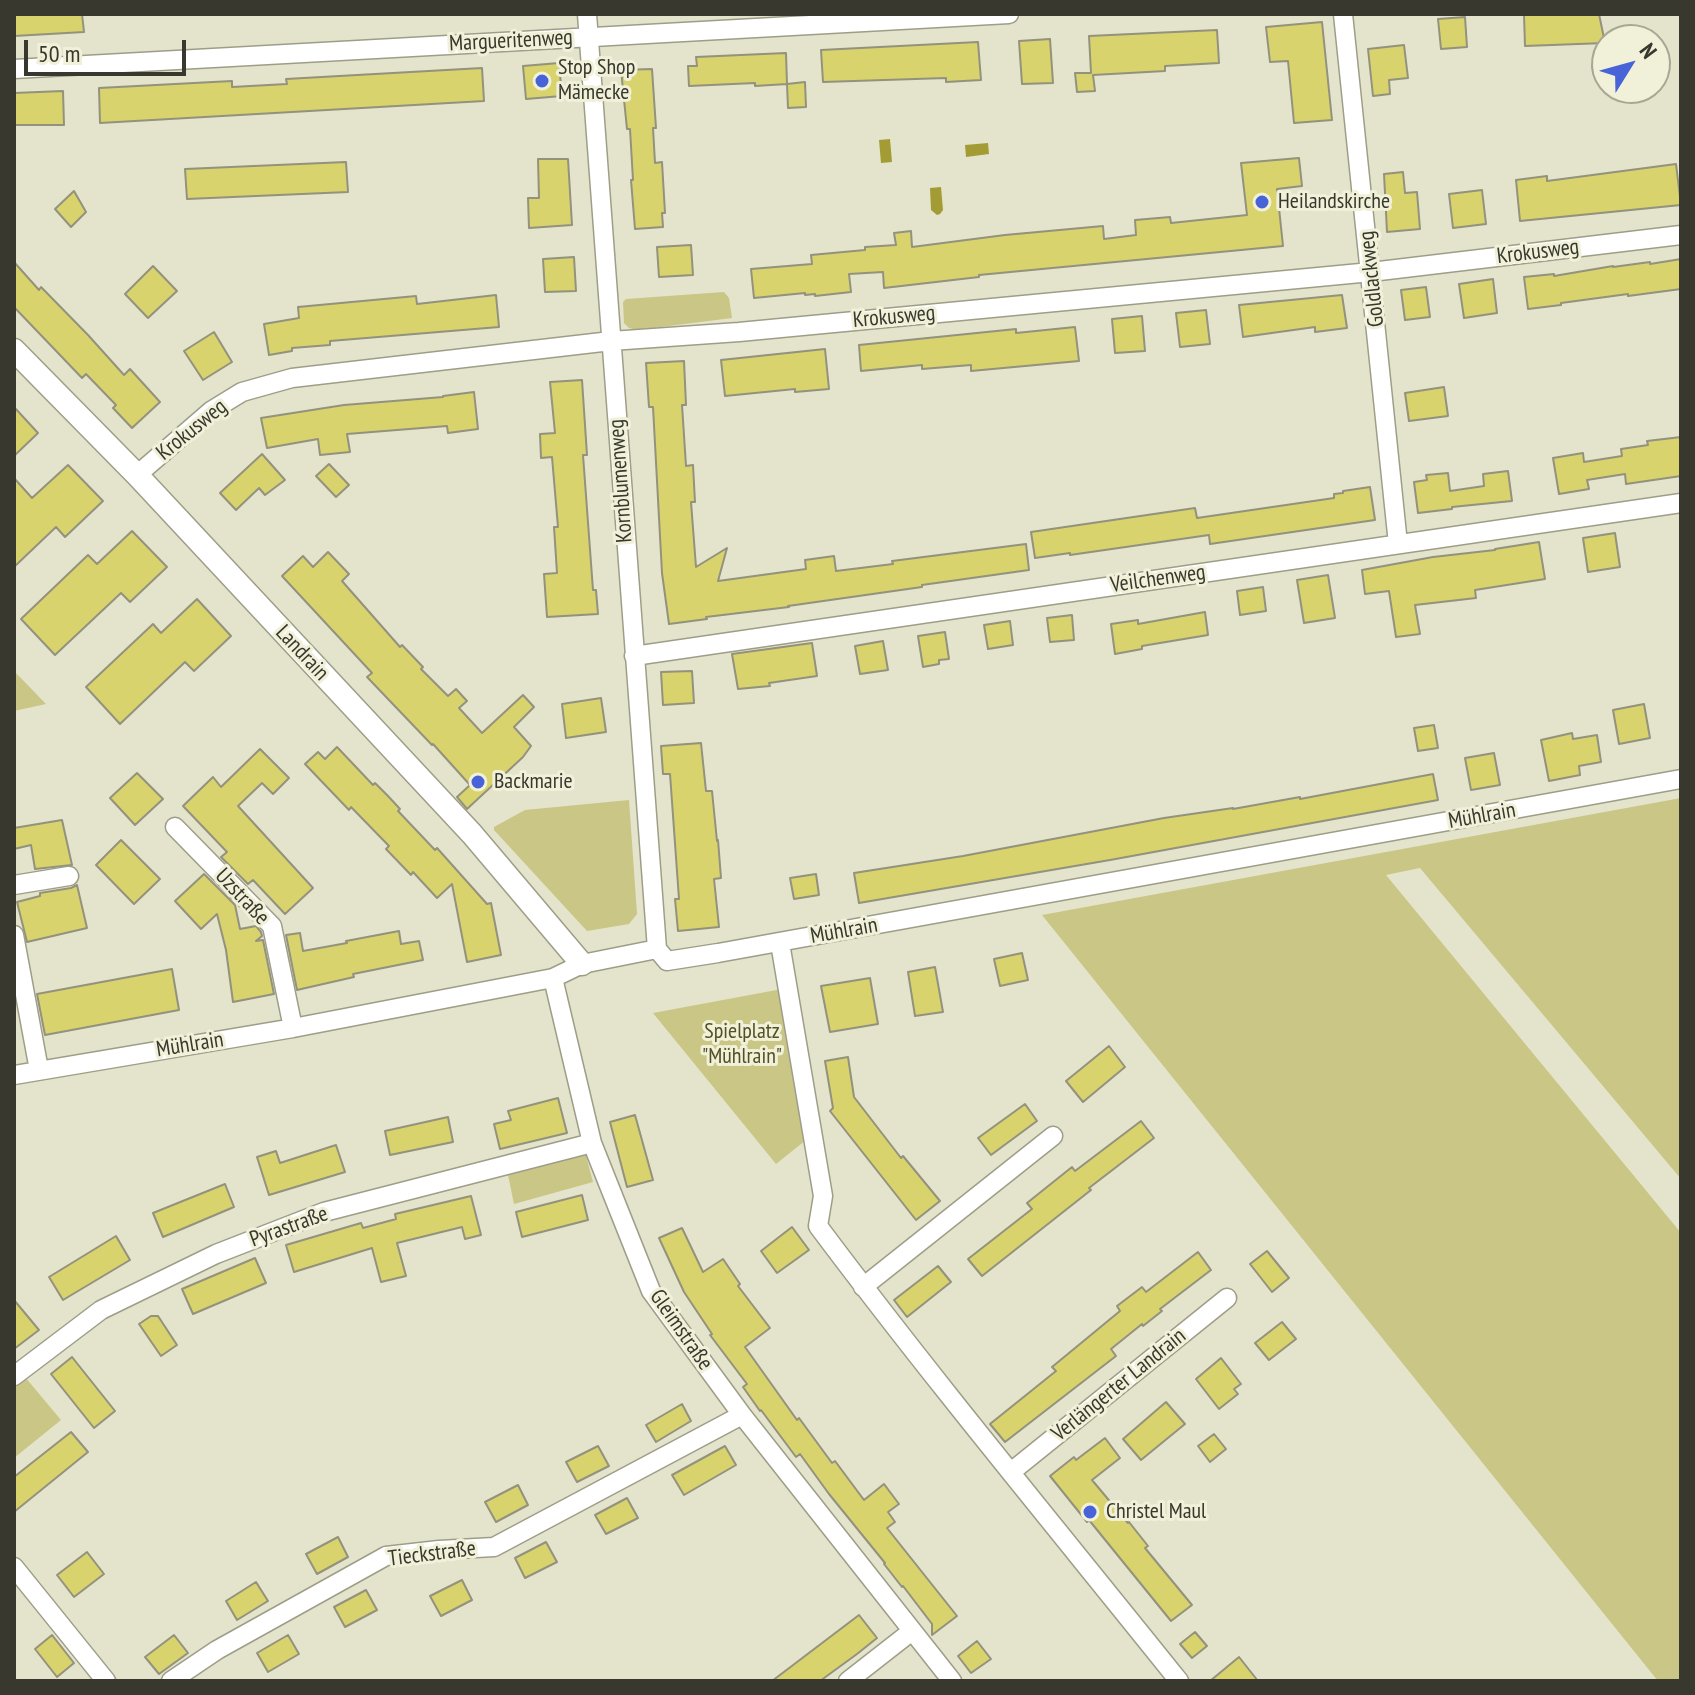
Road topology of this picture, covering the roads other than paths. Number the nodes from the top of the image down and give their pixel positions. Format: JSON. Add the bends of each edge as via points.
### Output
{"nodes":[{"id":1,"x":587,"y":14,"type":"edge"},
{"id":2,"x":1009,"y":14,"type":"edge"},
{"id":3,"x":1343,"y":14,"type":"edge"},
{"id":4,"x":588,"y":37,"type":"junction"},
{"id":5,"x":14,"y":69,"type":"edge"},
{"id":6,"x":1681,"y":235,"type":"edge"},
{"id":7,"x":1371,"y":272,"type":"junction"},
{"id":8,"x":611,"y":341,"type":"junction"},
{"id":9,"x":14,"y":350,"type":"edge"},
{"id":10,"x":137,"y":475,"type":"junction"},
{"id":11,"x":1681,"y":503,"type":"edge"},
{"id":12,"x":1398,"y":544,"type":"junction"},
{"id":13,"x":634,"y":656,"type":"junction"},
{"id":14,"x":1681,"y":779,"type":"edge"},
{"id":15,"x":175,"y":827,"type":"dead end"},
{"id":16,"x":69,"y":876,"type":"dead end"},
{"id":17,"x":14,"y":885,"type":"edge"},
{"id":18,"x":14,"y":935,"type":"edge"},
{"id":19,"x":780,"y":943,"type":"junction"},
{"id":20,"x":657,"y":949,"type":"junction"},
{"id":21,"x":582,"y":964,"type":"junction"},
{"id":22,"x":553,"y":978,"type":"junction"},
{"id":23,"x":293,"y":1028,"type":"junction"},
{"id":24,"x":39,"y":1070,"type":"junction"},
{"id":25,"x":14,"y":1075,"type":"edge"},
{"id":26,"x":1053,"y":1136,"type":"dead end"},
{"id":27,"x":592,"y":1143,"type":"junction"},
{"id":28,"x":863,"y":1287,"type":"junction"},
{"id":29,"x":1227,"y":1298,"type":"dead end"},
{"id":30,"x":14,"y":1376,"type":"edge"},
{"id":31,"x":742,"y":1415,"type":"junction"},
{"id":32,"x":1011,"y":1472,"type":"junction"},
{"id":33,"x":14,"y":1567,"type":"edge"},
{"id":34,"x":912,"y":1631,"type":"junction"},
{"id":35,"x":106,"y":1681,"type":"edge"},
{"id":36,"x":171,"y":1681,"type":"edge"},
{"id":37,"x":848,"y":1681,"type":"edge"},
{"id":38,"x":952,"y":1681,"type":"edge"},
{"id":39,"x":1179,"y":1681,"type":"edge"}],
"edges":[{"from":1,"to":4,"type":"street","name":"Kornblumenweg"},
{"from":2,"to":4,"type":"street","name":"Margueritenweg"},
{"from":3,"to":7,"type":"street","name":"Goldlackweg"},
{"from":4,"to":5,"type":"street","name":"Margueritenweg"},
{"from":4,"to":8,"type":"street","name":"Kornblumenweg"},
{"from":6,"to":7,"type":"street","name":"Krokusweg"},
{"from":7,"to":8,"type":"street","name":"Krokusweg"},
{"from":7,"to":12,"type":"street","name":"Goldlackweg"},
{"from":8,"to":10,"type":"street","name":"Krokusweg","via":[[292,378],[242,392],[211,411]]},
{"from":8,"to":13,"type":"street","name":"Kornblumenweg"},
{"from":9,"to":10,"type":"street","name":"Landrain"},
{"from":10,"to":21,"type":"street","name":"Landrain","via":[[472,834]]},
{"from":11,"to":12,"type":"street","name":"Veilchenweg"},
{"from":12,"to":13,"type":"street","name":"Veilchenweg"},
{"from":13,"to":20,"type":"street","name":"Kornblumenweg"},
{"from":14,"to":19,"type":"street","name":"Mühlrain"},
{"from":15,"to":23,"type":"street","name":"Uzstraße","via":[[272,926]]},
{"from":16,"to":17,"type":"street"},
{"from":18,"to":24,"type":"street"},
{"from":19,"to":20,"type":"street","name":"Mühlrain","via":[[667,961]]},
{"from":19,"to":28,"type":"street","via":[[823,1196],[818,1226]]},
{"from":20,"to":21,"type":"street","name":"Mühlrain"},
{"from":21,"to":22,"type":"street","name":"Mühlrain"},
{"from":22,"to":23,"type":"street","name":"Mühlrain"},
{"from":22,"to":27,"type":"street","name":"Gleimstraße"},
{"from":23,"to":24,"type":"street","name":"Mühlrain"},
{"from":24,"to":25,"type":"street","name":"Mühlrain"},
{"from":26,"to":28,"type":"street"},
{"from":27,"to":30,"type":"street","name":"Pyrastraße","via":[[324,1212],[216,1254],[101,1310]]},
{"from":27,"to":31,"type":"street","name":"Gleimstraße","via":[[651,1291]]},
{"from":28,"to":32,"type":"street"},
{"from":29,"to":32,"type":"street","name":"Verlängerter Landrain"},
{"from":31,"to":34,"type":"street","name":"Gleimstraße"},
{"from":31,"to":36,"type":"street","name":"Tieckstraße","via":[[494,1547],[386,1556]]},
{"from":32,"to":39,"type":"street"},
{"from":33,"to":35,"type":"street"},
{"from":34,"to":37,"type":"street"},
{"from":34,"to":38,"type":"street","name":"Gleimstraße"}]}
